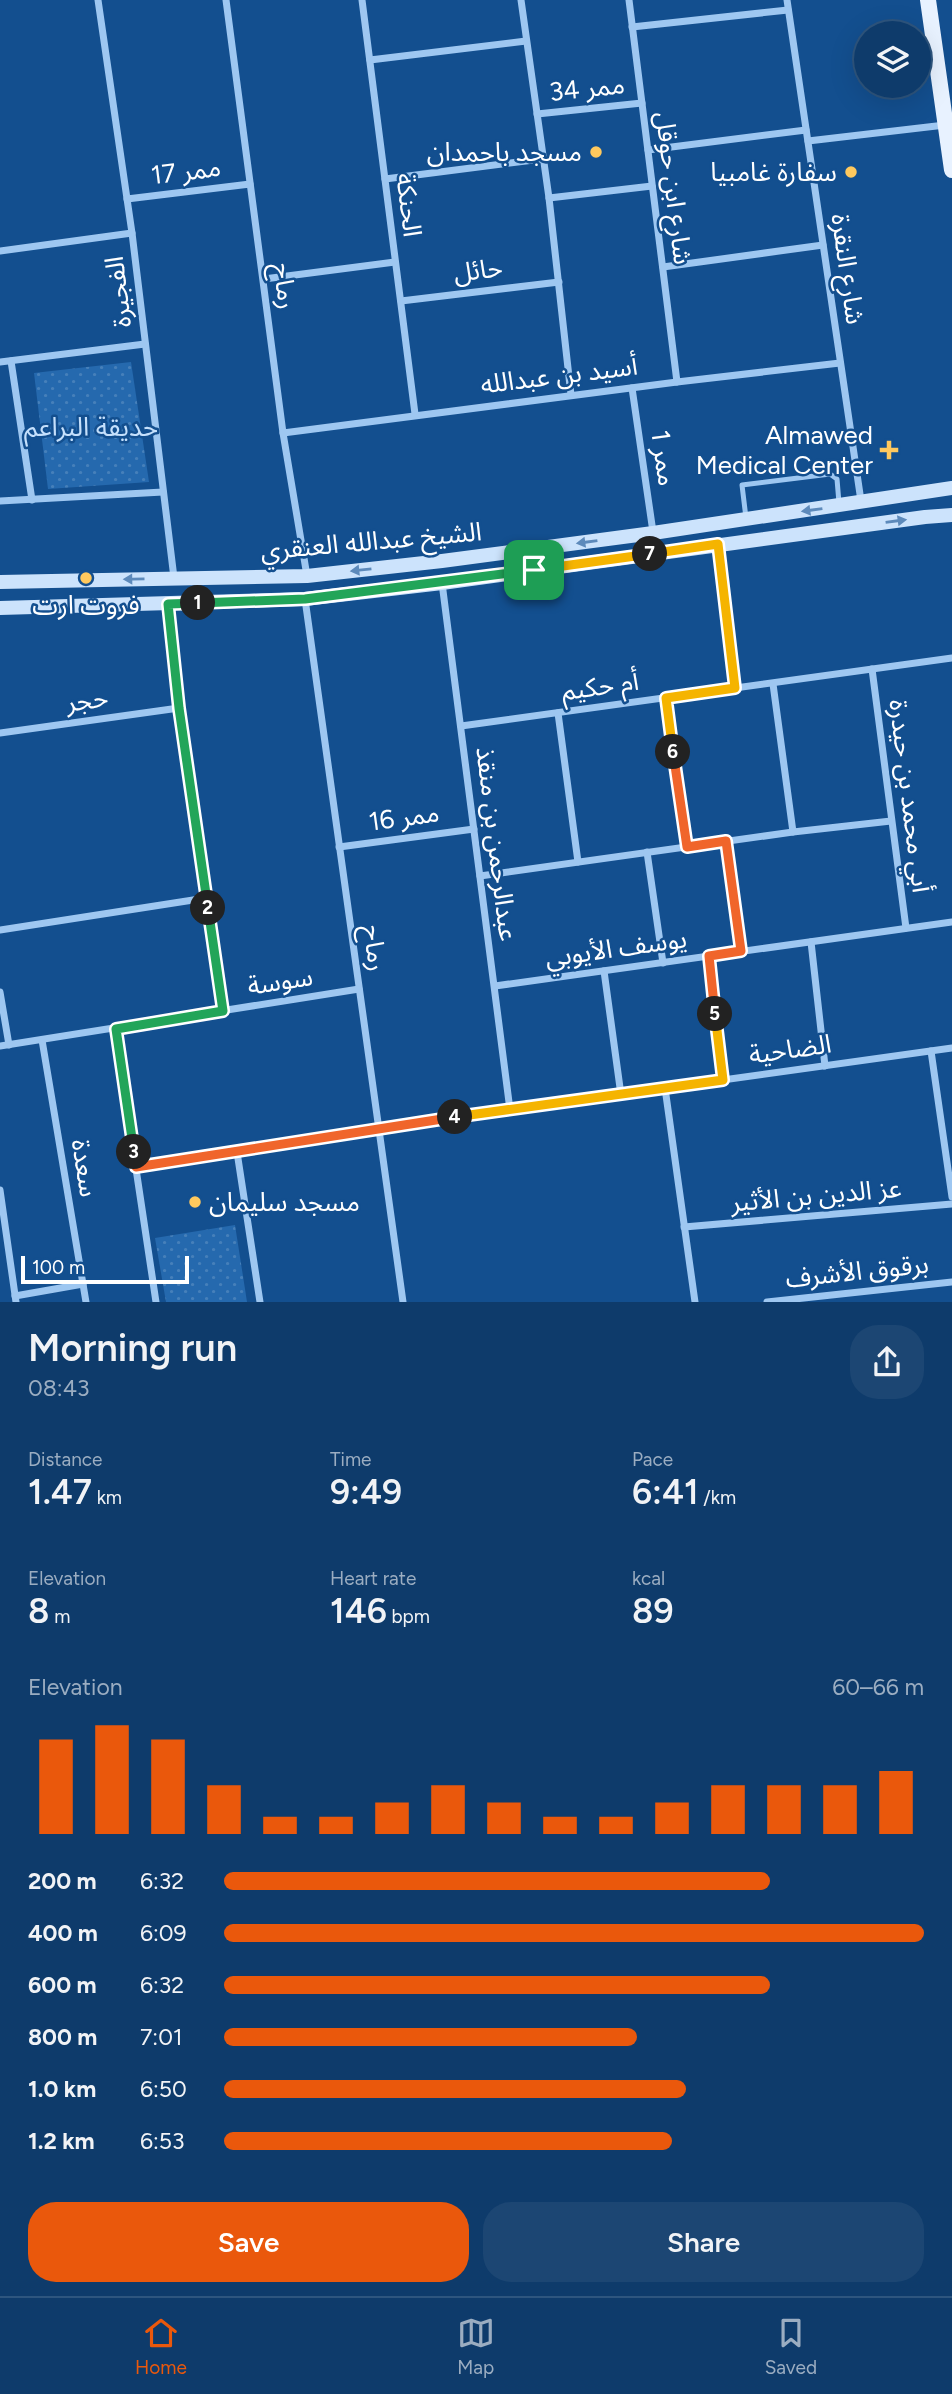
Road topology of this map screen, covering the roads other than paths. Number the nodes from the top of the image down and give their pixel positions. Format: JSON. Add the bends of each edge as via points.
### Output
{"nodes":[{"id":1,"x":98,"y":0,"type":"edge"},
{"id":2,"x":226,"y":0,"type":"edge"},
{"id":3,"x":362,"y":0,"type":"edge"},
{"id":4,"x":521,"y":0,"type":"edge"},
{"id":5,"x":629,"y":0,"type":"edge"},
{"id":6,"x":787,"y":0,"type":"edge"},
{"id":7,"x":928,"y":0,"type":"edge"},
{"id":8,"x":788,"y":10,"type":"junction"},
{"id":9,"x":632,"y":27,"type":"junction"},
{"id":10,"x":526,"y":41,"type":"junction"},
{"id":11,"x":370,"y":60,"type":"junction"},
{"id":12,"x":642,"y":103,"type":"junction"},
{"id":13,"x":537,"y":114,"type":"junction"},
{"id":14,"x":946,"y":125,"type":"junction"},
{"id":15,"x":806,"y":130,"type":"junction"},
{"id":16,"x":808,"y":141,"type":"junction"},
{"id":17,"x":648,"y":150,"type":"junction"},
{"id":18,"x":542,"y":159,"type":"junction"},
{"id":19,"x":952,"y":170,"type":"edge"},
{"id":20,"x":384,"y":179,"type":"junction"},
{"id":21,"x":250,"y":184,"type":"junction"},
{"id":22,"x":652,"y":186,"type":"junction"},
{"id":23,"x":549,"y":198,"type":"junction"},
{"id":24,"x":127,"y":199,"type":"junction"},
{"id":25,"x":132,"y":233,"type":"junction"},
{"id":26,"x":823,"y":245,"type":"junction"},
{"id":27,"x":0,"y":251,"type":"edge"},
{"id":28,"x":395,"y":262,"type":"junction"},
{"id":29,"x":663,"y":267,"type":"junction"},
{"id":30,"x":264,"y":279,"type":"junction"},
{"id":31,"x":559,"y":282,"type":"junction"},
{"id":32,"x":401,"y":301,"type":"junction"},
{"id":33,"x":145,"y":344,"type":"junction"},
{"id":34,"x":11,"y":361,"type":"junction"},
{"id":35,"x":0,"y":362,"type":"edge"},
{"id":36,"x":840,"y":363,"type":"junction"},
{"id":37,"x":677,"y":382,"type":"junction"},
{"id":38,"x":632,"y":388,"type":"junction"},
{"id":39,"x":571,"y":395,"type":"junction"},
{"id":40,"x":415,"y":414,"type":"junction"},
{"id":41,"x":283,"y":433,"type":"junction"},
{"id":42,"x":952,"y":488,"type":"edge"},
{"id":43,"x":163,"y":492,"type":"junction"},
{"id":44,"x":32,"y":500,"type":"junction"},
{"id":45,"x":0,"y":501,"type":"edge"},
{"id":46,"x":861,"y":502,"type":"junction"},
{"id":47,"x":840,"y":506,"type":"junction"},
{"id":48,"x":952,"y":515,"type":"edge"},
{"id":49,"x":746,"y":520,"type":"junction"},
{"id":50,"x":653,"y":533,"type":"junction"},
{"id":51,"x":718,"y":544,"type":"junction"},
{"id":52,"x":307,"y":576,"type":"junction"},
{"id":53,"x":174,"y":579,"type":"junction"},
{"id":54,"x":0,"y":582,"type":"edge"},
{"id":55,"x":442,"y":583,"type":"junction"},
{"id":56,"x":305,"y":599,"type":"junction"},
{"id":57,"x":168,"y":604,"type":"junction"},
{"id":58,"x":0,"y":608,"type":"edge"},
{"id":59,"x":952,"y":658,"type":"edge"},
{"id":60,"x":872,"y":669,"type":"junction"},
{"id":61,"x":773,"y":684,"type":"junction"},
{"id":62,"x":735,"y":688,"type":"junction"},
{"id":63,"x":666,"y":698,"type":"junction"},
{"id":64,"x":179,"y":708,"type":"junction"},
{"id":65,"x":558,"y":713,"type":"junction"},
{"id":66,"x":461,"y":726,"type":"junction"},
{"id":67,"x":0,"y":733,"type":"edge"},
{"id":68,"x":891,"y":821,"type":"junction"},
{"id":69,"x":474,"y":829,"type":"junction"},
{"id":70,"x":793,"y":832,"type":"junction"},
{"id":71,"x":726,"y":841,"type":"junction"},
{"id":72,"x":339,"y":847,"type":"junction"},
{"id":73,"x":687,"y":847,"type":"junction"},
{"id":74,"x":647,"y":852,"type":"junction"},
{"id":75,"x":578,"y":862,"type":"junction"},
{"id":76,"x":481,"y":876,"type":"junction"},
{"id":77,"x":206,"y":898,"type":"junction"},
{"id":78,"x":952,"y":922,"type":"edge"},
{"id":79,"x":906,"y":928,"type":"junction"},
{"id":80,"x":0,"y":930,"type":"edge"},
{"id":81,"x":811,"y":942,"type":"junction"},
{"id":82,"x":741,"y":951,"type":"junction"},
{"id":83,"x":709,"y":956,"type":"junction"},
{"id":84,"x":663,"y":963,"type":"junction"},
{"id":85,"x":604,"y":971,"type":"junction"},
{"id":86,"x":495,"y":986,"type":"junction"},
{"id":87,"x":359,"y":989,"type":"junction"},
{"id":88,"x":0,"y":992,"type":"edge"},
{"id":89,"x":223,"y":1011,"type":"junction"},
{"id":90,"x":116,"y":1029,"type":"junction"},
{"id":91,"x":42,"y":1040,"type":"junction"},
{"id":92,"x":4,"y":1046,"type":"edge"},
{"id":93,"x":952,"y":1048,"type":"edge"},
{"id":94,"x":931,"y":1051,"type":"junction"},
{"id":95,"x":825,"y":1066,"type":"junction"},
{"id":96,"x":723,"y":1080,"type":"junction"},
{"id":97,"x":664,"y":1088,"type":"junction"},
{"id":98,"x":621,"y":1095,"type":"junction"},
{"id":99,"x":510,"y":1110,"type":"junction"},
{"id":100,"x":379,"y":1128,"type":"junction"},
{"id":101,"x":237,"y":1152,"type":"junction"},
{"id":102,"x":136,"y":1167,"type":"junction"},
{"id":103,"x":0,"y":1190,"type":"edge"},
{"id":104,"x":952,"y":1197,"type":"edge"},
{"id":105,"x":952,"y":1204,"type":"edge"},
{"id":106,"x":684,"y":1227,"type":"junction"},
{"id":107,"x":952,"y":1282,"type":"edge"},
{"id":108,"x":83,"y":1284,"type":"junction"},
{"id":109,"x":16,"y":1299,"type":"edge"},
{"id":110,"x":86,"y":1302,"type":"edge"},
{"id":111,"x":156,"y":1302,"type":"edge"},
{"id":112,"x":260,"y":1302,"type":"edge"},
{"id":113,"x":403,"y":1302,"type":"edge"},
{"id":114,"x":695,"y":1302,"type":"edge"},
{"id":115,"x":767,"y":1302,"type":"edge"}],
"edges":[{"from":1,"to":24,"type":"street","name":"الفجيرة"},
{"from":2,"to":21,"type":"street","name":"رماح"},
{"from":3,"to":11,"type":"street","name":"الحنكة"},
{"from":4,"to":10,"type":"street"},
{"from":5,"to":9,"type":"street","name":"شارع ابن حوقل"},
{"from":6,"to":8,"type":"street","name":"شارع النقرة"},
{"from":7,"to":14,"type":"main road"},
{"from":8,"to":9,"type":"street"},
{"from":8,"to":15,"type":"street","name":"شارع النقرة"},
{"from":9,"to":12,"type":"street","name":"شارع ابن حوقل"},
{"from":10,"to":11,"type":"street"},
{"from":10,"to":13,"type":"street"},
{"from":11,"to":20,"type":"street","name":"الحنكة"},
{"from":12,"to":13,"type":"street","name":"ممر 34"},
{"from":12,"to":17,"type":"street","name":"شارع ابن حوقل"},
{"from":13,"to":18,"type":"street"},
{"from":14,"to":16,"type":"street"},
{"from":14,"to":19,"type":"main road"},
{"from":15,"to":16,"type":"street","name":"شارع النقرة"},
{"from":15,"to":17,"type":"street"},
{"from":16,"to":26,"type":"street","name":"شارع النقرة"},
{"from":17,"to":22,"type":"street","name":"شارع ابن حوقل"},
{"from":18,"to":20,"type":"street"},
{"from":18,"to":23,"type":"street"},
{"from":20,"to":28,"type":"street","name":"الحنكة"},
{"from":21,"to":24,"type":"street","name":"ممر 17"},
{"from":21,"to":30,"type":"street","name":"رماح"},
{"from":22,"to":23,"type":"street"},
{"from":22,"to":29,"type":"street","name":"شارع ابن حوقل"},
{"from":23,"to":31,"type":"street"},
{"from":24,"to":25,"type":"street","name":"الفجيرة"},
{"from":25,"to":27,"type":"street"},
{"from":25,"to":33,"type":"street","name":"الفجيرة"},
{"from":26,"to":29,"type":"street"},
{"from":26,"to":36,"type":"street","name":"شارع النقرة"},
{"from":28,"to":30,"type":"street"},
{"from":28,"to":32,"type":"street","name":"الحنكة"},
{"from":29,"to":37,"type":"street","name":"شارع ابن حوقل"},
{"from":30,"to":41,"type":"street","name":"رماح"},
{"from":31,"to":32,"type":"street","name":"حائل"},
{"from":31,"to":39,"type":"street"},
{"from":32,"to":40,"type":"street","name":"الحنكة"},
{"from":33,"to":34,"type":"street"},
{"from":33,"to":43,"type":"street","name":"الفجيرة"},
{"from":34,"to":35,"type":"street"},
{"from":34,"to":44,"type":"street"},
{"from":36,"to":37,"type":"street","name":"أسيد بن عبدالله"},
{"from":36,"to":46,"type":"street","name":"شارع النقرة"},
{"from":37,"to":38,"type":"street","name":"أسيد بن عبدالله"},
{"from":38,"to":39,"type":"street","name":"أسيد بن عبدالله"},
{"from":38,"to":50,"type":"street","name":"ممر 1"},
{"from":39,"to":40,"type":"street","name":"أسيد بن عبدالله"},
{"from":40,"to":41,"type":"street","name":"أسيد بن عبدالله"},
{"from":41,"to":52,"type":"street","name":"رماح"},
{"from":42,"to":46,"type":"street","name":"الشيخ عبدالله العنقري"},
{"from":43,"to":44,"type":"street"},
{"from":43,"to":53,"type":"street","name":"الفجيرة"},
{"from":44,"to":45,"type":"street"},
{"from":46,"to":47,"type":"street","name":"الشيخ عبدالله العنقري"},
{"from":47,"to":49,"type":"street","name":"الشيخ عبدالله العنقري","one_way":true},
{"from":47,"to":49,"type":"lane","via":[[837,479],[830,474],[742,485]]},
{"from":51,"to":48,"type":"street","name":"الشيخ عبدالله العنقري","one_way":true},
{"from":49,"to":50,"type":"street","name":"الشيخ عبدالله العنقري"},
{"from":50,"to":52,"type":"street","name":"الشيخ عبدالله العنقري","one_way":true},
{"from":51,"to":55,"type":"street","name":"الشيخ عبدالله العنقري"},
{"from":51,"to":62,"type":"street"},
{"from":52,"to":53,"type":"street","name":"الشيخ عبدالله العنقري"},
{"from":53,"to":54,"type":"street","name":"الشيخ عبدالله العنقري","one_way":true},
{"from":55,"to":56,"type":"street","name":"الشيخ عبدالله العنقري"},
{"from":55,"to":66,"type":"street","name":"عبدالرحمن بن منقذ"},
{"from":56,"to":57,"type":"street","name":"الشيخ عبدالله العنقري"},
{"from":56,"to":72,"type":"street","name":"رماح"},
{"from":57,"to":58,"type":"street","name":"الشيخ عبدالله العنقري"},
{"from":57,"to":64,"type":"street"},
{"from":59,"to":60,"type":"street","name":"أم حكيم"},
{"from":60,"to":61,"type":"street","name":"أم حكيم"},
{"from":60,"to":68,"type":"street","name":"أبي محمد بن حيدرة"},
{"from":61,"to":62,"type":"street","name":"أم حكيم"},
{"from":61,"to":70,"type":"street"},
{"from":62,"to":63,"type":"street","name":"أم حكيم"},
{"from":63,"to":65,"type":"street","name":"أم حكيم"},
{"from":63,"to":73,"type":"street"},
{"from":64,"to":67,"type":"street","name":"حجر"},
{"from":64,"to":77,"type":"street"},
{"from":65,"to":66,"type":"street","name":"أم حكيم"},
{"from":65,"to":75,"type":"street"},
{"from":66,"to":69,"type":"street","name":"عبدالرحمن بن منقذ"},
{"from":68,"to":70,"type":"street"},
{"from":68,"to":79,"type":"street","name":"أبي محمد بن حيدرة"},
{"from":69,"to":72,"type":"street","name":"ممر 16"},
{"from":69,"to":76,"type":"street","name":"عبدالرحمن بن منقذ"},
{"from":70,"to":71,"type":"street"},
{"from":71,"to":73,"type":"street"},
{"from":71,"to":82,"type":"street"},
{"from":72,"to":87,"type":"street","name":"رماح"},
{"from":73,"to":74,"type":"street"},
{"from":74,"to":75,"type":"street"},
{"from":74,"to":84,"type":"street"},
{"from":75,"to":76,"type":"street"},
{"from":76,"to":86,"type":"street","name":"عبدالرحمن بن منقذ"},
{"from":77,"to":80,"type":"street"},
{"from":77,"to":89,"type":"street"},
{"from":78,"to":79,"type":"street","name":"يوسف الأيوبي"},
{"from":79,"to":81,"type":"street","name":"يوسف الأيوبي"},
{"from":81,"to":82,"type":"street","name":"يوسف الأيوبي"},
{"from":81,"to":95,"type":"street"},
{"from":82,"to":83,"type":"street","name":"يوسف الأيوبي"},
{"from":83,"to":84,"type":"street","name":"يوسف الأيوبي"},
{"from":83,"to":96,"type":"street"},
{"from":84,"to":85,"type":"street","name":"يوسف الأيوبي"},
{"from":85,"to":86,"type":"street","name":"يوسف الأيوبي"},
{"from":85,"to":98,"type":"street"},
{"from":86,"to":99,"type":"street","name":"عبدالرحمن بن منقذ"},
{"from":87,"to":89,"type":"street","name":"سوسة"},
{"from":87,"to":100,"type":"street","name":"رماح"},
{"from":88,"to":92,"type":"street"},
{"from":89,"to":90,"type":"street","name":"سوسة"},
{"from":90,"to":91,"type":"street","name":"سوسة"},
{"from":90,"to":102,"type":"street"},
{"from":91,"to":92,"type":"street","name":"سوسة"},
{"from":91,"to":108,"type":"street","name":"سعدة"},
{"from":93,"to":94,"type":"street","name":"الضاحية"},
{"from":94,"to":95,"type":"street","name":"الضاحية"},
{"from":94,"to":104,"type":"street"},
{"from":95,"to":96,"type":"street","name":"الضاحية"},
{"from":96,"to":97,"type":"street","name":"الضاحية"},
{"from":97,"to":98,"type":"street","name":"الضاحية"},
{"from":97,"to":106,"type":"street"},
{"from":98,"to":99,"type":"street","name":"الضاحية"},
{"from":99,"to":100,"type":"street","name":"الضاحية"},
{"from":100,"to":101,"type":"street","name":"الضاحية"},
{"from":100,"to":113,"type":"street","name":"رماح"},
{"from":101,"to":102,"type":"street","name":"الضاحية"},
{"from":101,"to":112,"type":"street"},
{"from":102,"to":111,"type":"street"},
{"from":103,"to":109,"type":"street"},
{"from":105,"to":106,"type":"street","name":"عز الدين بن الأثير"},
{"from":106,"to":114,"type":"street"},
{"from":107,"to":115,"type":"street","name":"برقوق الأشرف"},
{"from":108,"to":109,"type":"street"},
{"from":108,"to":110,"type":"street","name":"سعدة"}]}
